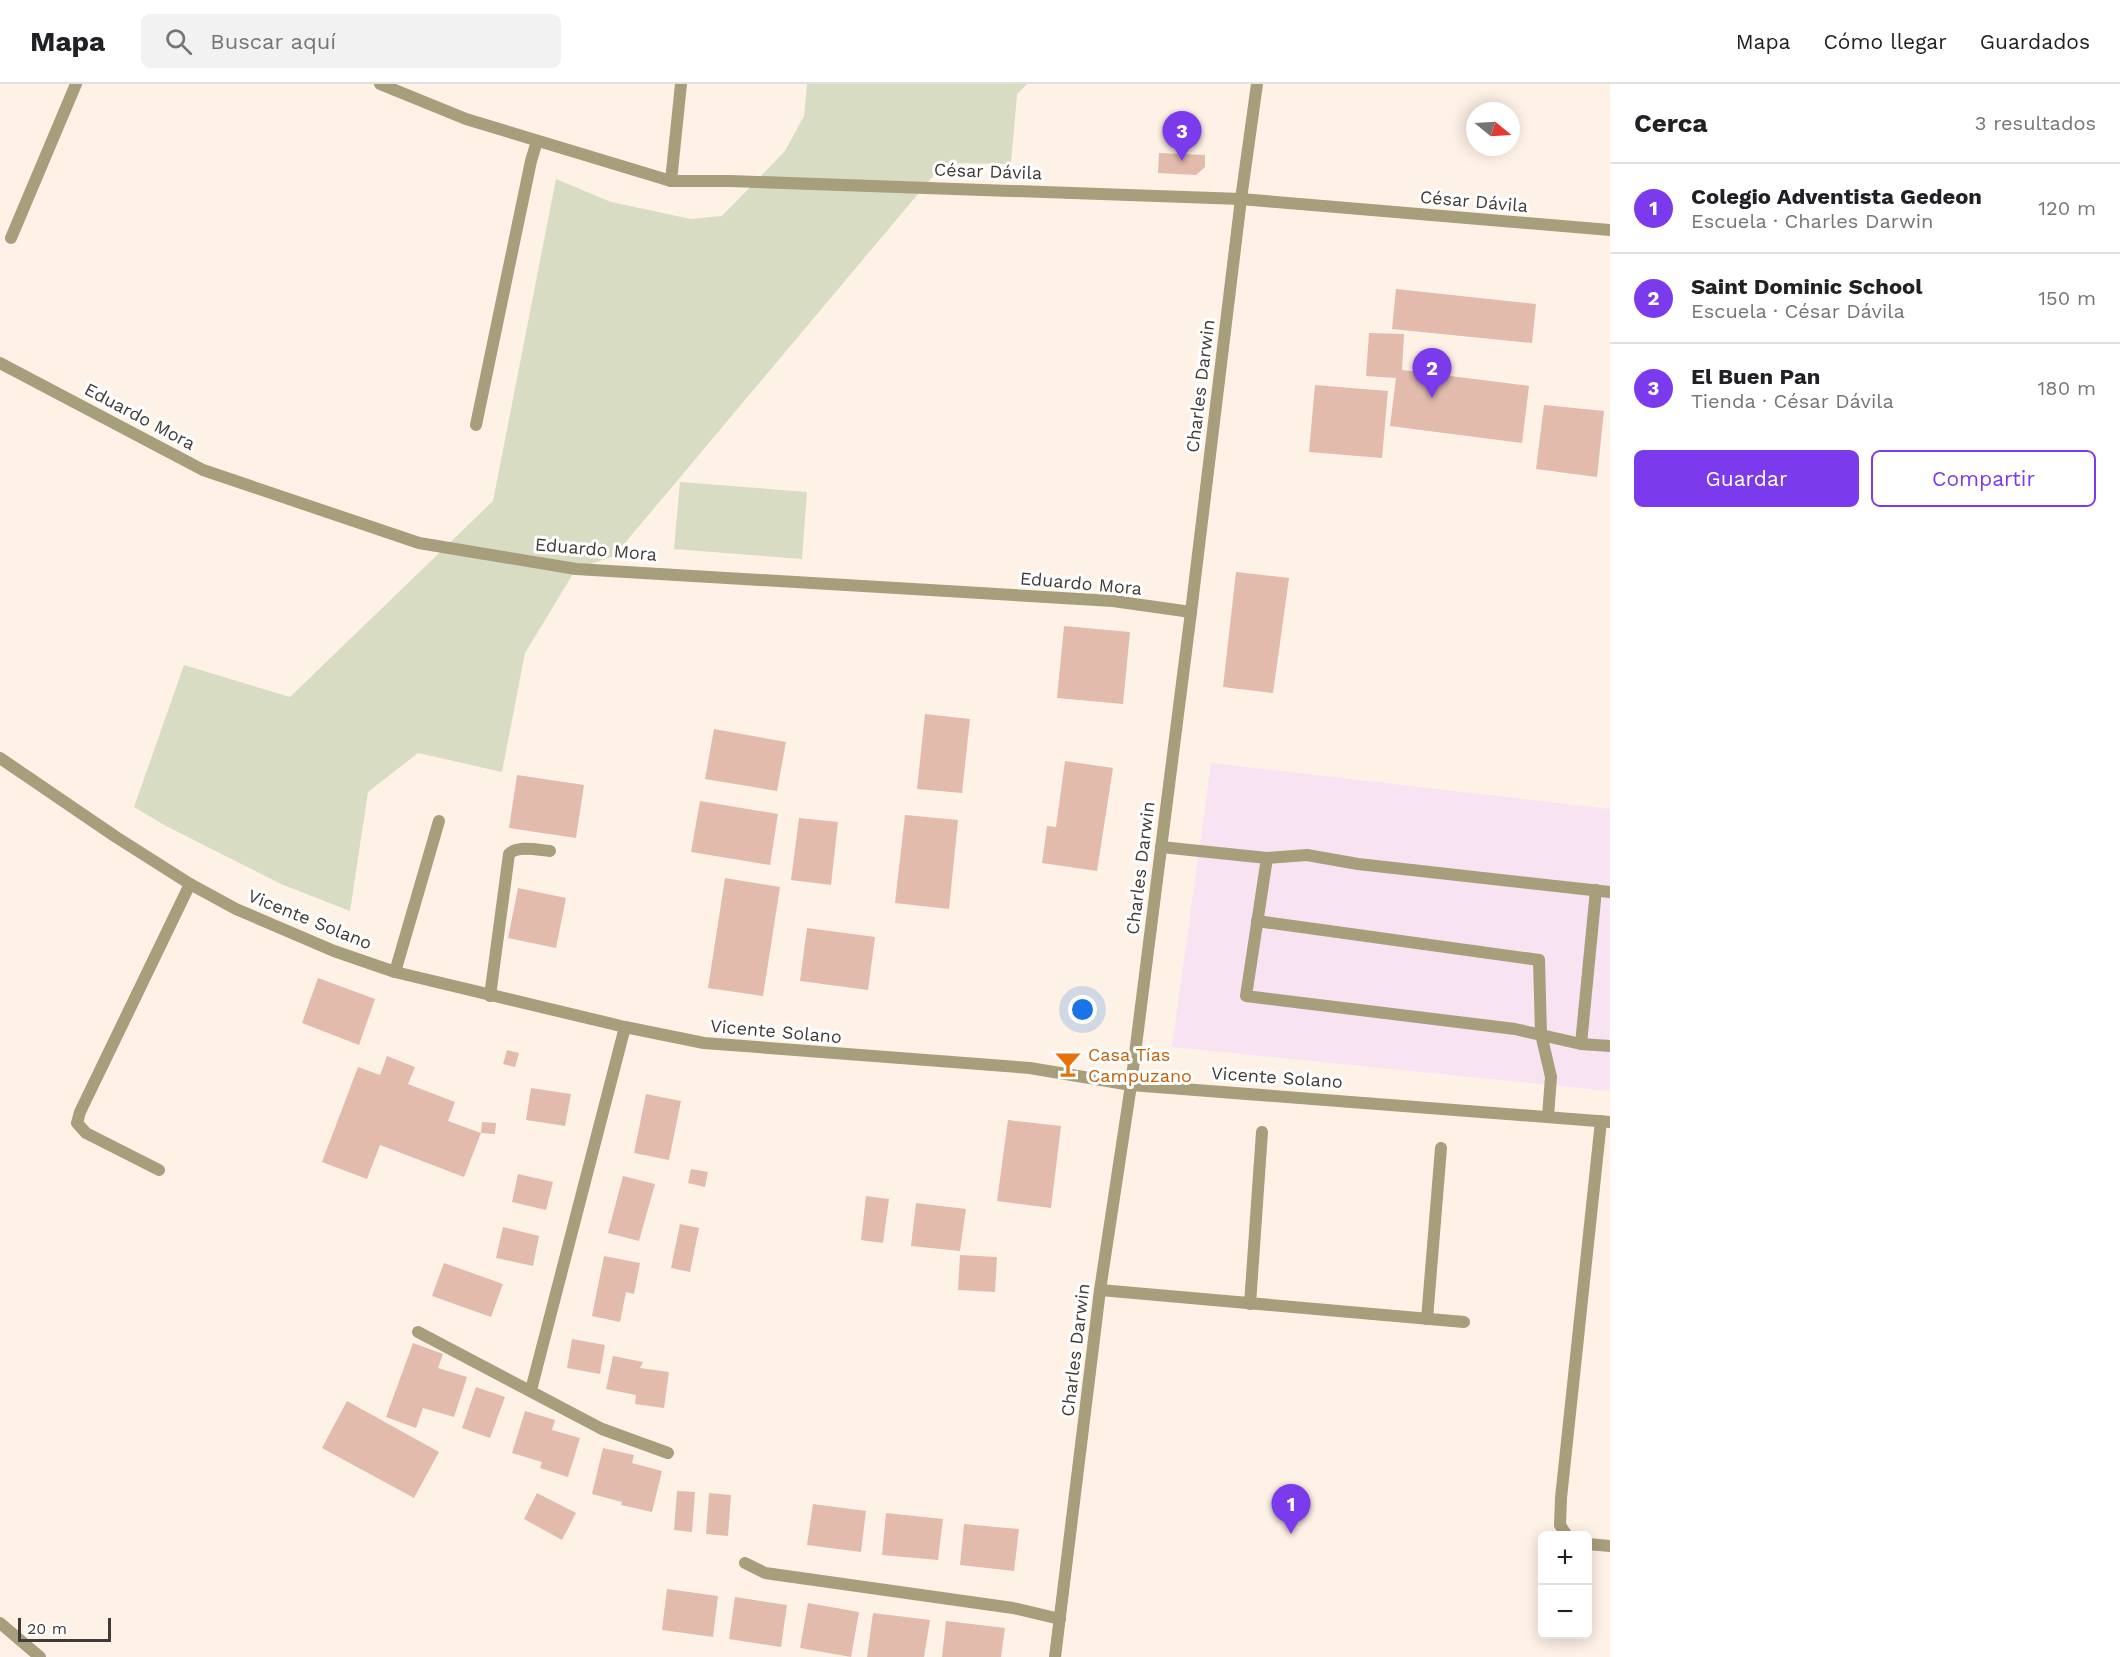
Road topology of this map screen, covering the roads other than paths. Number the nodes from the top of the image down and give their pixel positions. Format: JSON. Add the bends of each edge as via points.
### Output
{"nodes":[{"id":1,"x":76,"y":84,"type":"edge"},
{"id":2,"x":380,"y":84,"type":"edge"},
{"id":3,"x":681,"y":84,"type":"edge"},
{"id":4,"x":1257,"y":84,"type":"edge"},
{"id":5,"x":537,"y":141,"type":"junction"},
{"id":6,"x":671,"y":181,"type":"junction"},
{"id":7,"x":1241,"y":198,"type":"junction"},
{"id":8,"x":1610,"y":230,"type":"edge"},
{"id":9,"x":11,"y":238,"type":"dead end"},
{"id":10,"x":0,"y":363,"type":"edge"},
{"id":11,"x":476,"y":425,"type":"dead end"},
{"id":12,"x":1191,"y":612,"type":"junction"},
{"id":13,"x":0,"y":758,"type":"edge"},
{"id":14,"x":439,"y":821,"type":"dead end"},
{"id":15,"x":1161,"y":847,"type":"junction"},
{"id":16,"x":550,"y":851,"type":"dead end"},
{"id":17,"x":1267,"y":858,"type":"junction"},
{"id":18,"x":190,"y":884,"type":"junction"},
{"id":19,"x":1596,"y":890,"type":"junction"},
{"id":20,"x":1610,"y":892,"type":"edge"},
{"id":21,"x":1257,"y":921,"type":"junction"},
{"id":22,"x":395,"y":972,"type":"junction"},
{"id":23,"x":490,"y":996,"type":"junction"},
{"id":24,"x":625,"y":1027,"type":"junction"},
{"id":25,"x":1541,"y":1034,"type":"junction"},
{"id":26,"x":1581,"y":1044,"type":"junction"},
{"id":27,"x":1610,"y":1046,"type":"edge"},
{"id":28,"x":1131,"y":1085,"type":"junction"},
{"id":29,"x":1548,"y":1116,"type":"junction"},
{"id":30,"x":1606,"y":1121,"type":"edge"},
{"id":31,"x":1262,"y":1132,"type":"dead end"},
{"id":32,"x":1441,"y":1148,"type":"dead end"},
{"id":33,"x":159,"y":1170,"type":"dead end"},
{"id":34,"x":1100,"y":1290,"type":"junction"},
{"id":35,"x":1250,"y":1304,"type":"junction"},
{"id":36,"x":1427,"y":1318,"type":"junction"},
{"id":37,"x":1464,"y":1322,"type":"dead end"},
{"id":38,"x":418,"y":1332,"type":"dead end"},
{"id":39,"x":531,"y":1390,"type":"junction"},
{"id":40,"x":668,"y":1453,"type":"dead end"},
{"id":41,"x":1564,"y":1531,"type":"edge"},
{"id":42,"x":1592,"y":1544,"type":"edge"},
{"id":43,"x":1610,"y":1546,"type":"edge"},
{"id":44,"x":745,"y":1563,"type":"dead end"},
{"id":45,"x":1059,"y":1619,"type":"junction"},
{"id":46,"x":0,"y":1623,"type":"edge"},
{"id":47,"x":40,"y":1657,"type":"edge"},
{"id":48,"x":1055,"y":1657,"type":"edge"}],
"edges":[{"from":1,"to":9,"type":"street"},
{"from":2,"to":5,"type":"street","name":"César Dávila"},
{"from":3,"to":6,"type":"street"},
{"from":4,"to":7,"type":"street","name":"Charles Darwin"},
{"from":5,"to":6,"type":"street","name":"César Dávila"},
{"from":5,"to":11,"type":"street"},
{"from":6,"to":7,"type":"street","name":"César Dávila"},
{"from":7,"to":8,"type":"street","name":"César Dávila"},
{"from":7,"to":12,"type":"street","name":"Charles Darwin"},
{"from":10,"to":12,"type":"street","name":"Eduardo Mora","via":[[203,470],[419,543],[576,569],[1113,601]]},
{"from":12,"to":15,"type":"street","name":"Charles Darwin"},
{"from":13,"to":18,"type":"street","name":"Vicente Solano"},
{"from":14,"to":22,"type":"street"},
{"from":15,"to":17,"type":"street"},
{"from":15,"to":28,"type":"street","name":"Charles Darwin"},
{"from":16,"to":23,"type":"street","via":[[518,849],[509,854]]},
{"from":17,"to":19,"type":"street","via":[[1307,855]]},
{"from":17,"to":21,"type":"street"},
{"from":18,"to":22,"type":"street","name":"Vicente Solano","via":[[247,914]]},
{"from":18,"to":33,"type":"street","via":[[77,1123],[86,1133]]},
{"from":19,"to":20,"type":"street"},
{"from":19,"to":26,"type":"street"},
{"from":21,"to":25,"type":"street","via":[[1539,960]]},
{"from":21,"to":25,"type":"street","via":[[1246,996]]},
{"from":22,"to":23,"type":"street","name":"Vicente Solano"},
{"from":23,"to":24,"type":"street","name":"Vicente Solano"},
{"from":24,"to":28,"type":"street","name":"Vicente Solano","via":[[704,1043],[1030,1068]]},
{"from":24,"to":39,"type":"street"},
{"from":25,"to":26,"type":"street"},
{"from":25,"to":29,"type":"street","via":[[1551,1077]]},
{"from":26,"to":27,"type":"street"},
{"from":28,"to":29,"type":"street","name":"Vicente Solano"},
{"from":28,"to":34,"type":"street","name":"Charles Darwin"},
{"from":29,"to":30,"type":"street","name":"Vicente Solano"},
{"from":30,"to":41,"type":"street","via":[[1561,1498],[1560,1525]]},
{"from":31,"to":35,"type":"street"},
{"from":32,"to":36,"type":"street"},
{"from":34,"to":35,"type":"street"},
{"from":34,"to":45,"type":"street","name":"Charles Darwin"},
{"from":35,"to":36,"type":"street"},
{"from":36,"to":37,"type":"street"},
{"from":38,"to":39,"type":"street"},
{"from":39,"to":40,"type":"street","via":[[602,1429]]},
{"from":42,"to":43,"type":"street"},
{"from":44,"to":45,"type":"street","via":[[765,1573],[1012,1608]]},
{"from":45,"to":48,"type":"street","name":"Charles Darwin"},
{"from":46,"to":47,"type":"street"}]}
